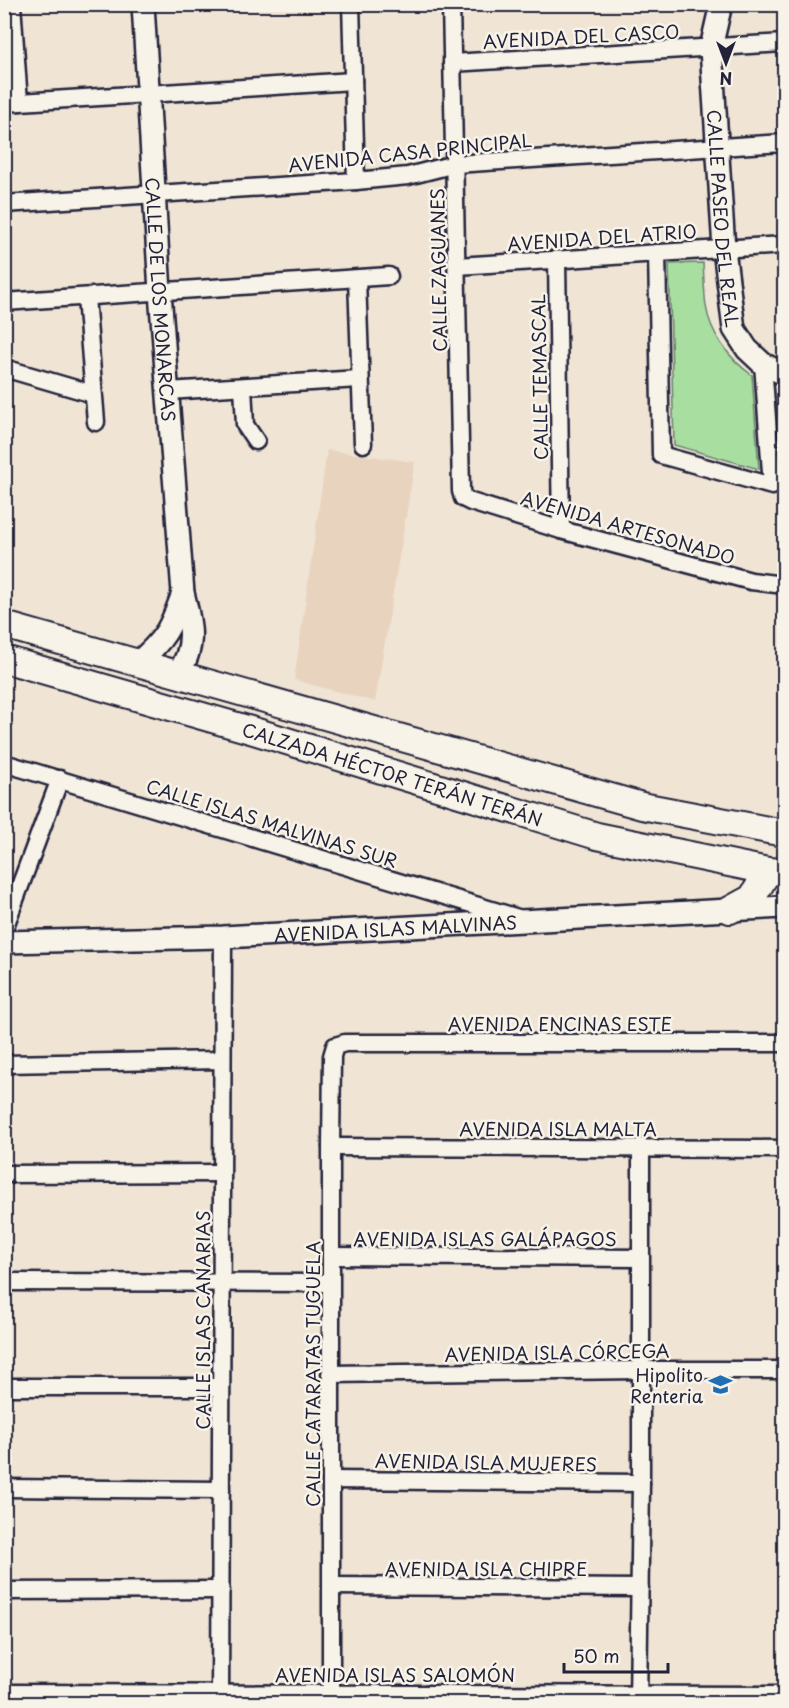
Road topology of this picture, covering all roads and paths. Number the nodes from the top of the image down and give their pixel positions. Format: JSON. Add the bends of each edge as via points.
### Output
{"nodes":[{"id":1,"x":12,"y":4,"type":"edge"},
{"id":2,"x":143,"y":4,"type":"edge"},
{"id":3,"x":351,"y":4,"type":"edge"},
{"id":4,"x":451,"y":4,"type":"edge"},
{"id":5,"x":721,"y":4,"type":"edge"},
{"id":6,"x":784,"y":43,"type":"edge"},
{"id":7,"x":711,"y":48,"type":"junction"},
{"id":8,"x":452,"y":63,"type":"junction"},
{"id":9,"x":353,"y":81,"type":"junction"},
{"id":10,"x":150,"y":95,"type":"junction"},
{"id":11,"x":12,"y":102,"type":"edge"},
{"id":12,"x":784,"y":143,"type":"edge"},
{"id":13,"x":716,"y":148,"type":"junction"},
{"id":14,"x":455,"y":164,"type":"junction"},
{"id":15,"x":356,"y":181,"type":"junction"},
{"id":16,"x":155,"y":193,"type":"junction"},
{"id":17,"x":4,"y":204,"type":"edge"},
{"id":18,"x":784,"y":245,"type":"edge"},
{"id":19,"x":724,"y":249,"type":"junction"},
{"id":20,"x":657,"y":253,"type":"junction"},
{"id":21,"x":557,"y":260,"type":"junction"},
{"id":22,"x":458,"y":266,"type":"junction"},
{"id":23,"x":389,"y":276,"type":"dead end"},
{"id":24,"x":357,"y":279,"type":"junction"},
{"id":25,"x":160,"y":292,"type":"junction"},
{"id":26,"x":86,"y":297,"type":"junction"},
{"id":27,"x":4,"y":302,"type":"edge"},
{"id":28,"x":763,"y":364,"type":"junction"},
{"id":29,"x":4,"y":368,"type":"edge"},
{"id":30,"x":784,"y":374,"type":"edge"},
{"id":31,"x":359,"y":379,"type":"junction"},
{"id":32,"x":243,"y":387,"type":"junction"},
{"id":33,"x":168,"y":390,"type":"junction"},
{"id":34,"x":93,"y":394,"type":"junction"},
{"id":35,"x":96,"y":422,"type":"dead end"},
{"id":36,"x":256,"y":441,"type":"dead end"},
{"id":37,"x":363,"y":444,"type":"dead end"},
{"id":38,"x":463,"y":498,"type":"joint"},
{"id":39,"x":561,"y":530,"type":"junction"},
{"id":40,"x":784,"y":585,"type":"edge"},
{"id":41,"x":183,"y":593,"type":"junction"},
{"id":42,"x":4,"y":625,"type":"edge"},
{"id":43,"x":4,"y":659,"type":"edge"},
{"id":44,"x":137,"y":663,"type":"junction"},
{"id":45,"x":57,"y":674,"type":"junction"},
{"id":46,"x":177,"y":674,"type":"junction"},
{"id":47,"x":376,"y":730,"type":"junction"},
{"id":48,"x":254,"y":731,"type":"junction"},
{"id":49,"x":4,"y":763,"type":"edge"},
{"id":50,"x":60,"y":779,"type":"junction"},
{"id":51,"x":784,"y":833,"type":"edge"},
{"id":52,"x":776,"y":871,"type":"edge"},
{"id":53,"x":784,"y":907,"type":"edge"},
{"id":54,"x":730,"y":910,"type":"junction"},
{"id":55,"x":528,"y":921,"type":"junction"},
{"id":56,"x":4,"y":929,"type":"edge"},
{"id":57,"x":223,"y":937,"type":"junction"},
{"id":58,"x":4,"y":942,"type":"edge"},
{"id":59,"x":784,"y":1043,"type":"edge"},
{"id":60,"x":335,"y":1046,"type":"joint"},
{"id":61,"x":222,"y":1060,"type":"junction"},
{"id":62,"x":4,"y":1064,"type":"edge"},
{"id":63,"x":331,"y":1148,"type":"junction"},
{"id":64,"x":640,"y":1148,"type":"junction"},
{"id":65,"x":784,"y":1149,"type":"edge"},
{"id":66,"x":222,"y":1173,"type":"junction"},
{"id":67,"x":4,"y":1174,"type":"edge"},
{"id":68,"x":331,"y":1256,"type":"junction"},
{"id":69,"x":640,"y":1258,"type":"junction"},
{"id":70,"x":221,"y":1281,"type":"junction"},
{"id":71,"x":4,"y":1282,"type":"edge"},
{"id":72,"x":330,"y":1283,"type":"junction"},
{"id":73,"x":640,"y":1370,"type":"junction"},
{"id":74,"x":784,"y":1370,"type":"edge"},
{"id":75,"x":330,"y":1374,"type":"junction"},
{"id":76,"x":4,"y":1387,"type":"edge"},
{"id":77,"x":220,"y":1387,"type":"junction"},
{"id":78,"x":331,"y":1480,"type":"junction"},
{"id":79,"x":641,"y":1483,"type":"junction"},
{"id":80,"x":4,"y":1488,"type":"edge"},
{"id":81,"x":220,"y":1490,"type":"junction"},
{"id":82,"x":331,"y":1586,"type":"junction"},
{"id":83,"x":640,"y":1588,"type":"junction"},
{"id":84,"x":221,"y":1590,"type":"junction"},
{"id":85,"x":4,"y":1591,"type":"edge"},
{"id":86,"x":4,"y":1693,"type":"edge"},
{"id":87,"x":784,"y":1695,"type":"edge"},
{"id":88,"x":220,"y":1698,"type":"edge"},
{"id":89,"x":331,"y":1699,"type":"edge"},
{"id":90,"x":638,"y":1699,"type":"edge"}],
"edges":[{"from":1,"to":11,"type":"street"},
{"from":2,"to":10,"type":"street","name":"CALLE DE LOS MONARCAS"},
{"from":3,"to":9,"type":"street"},
{"from":4,"to":8,"type":"street","name":"CALLE ZAGUANES"},
{"from":5,"to":7,"type":"street","name":"CALLE PASEO DEL REAL"},
{"from":6,"to":7,"type":"street","name":"AVENIDA DEL CASCO"},
{"from":7,"to":8,"type":"street","name":"AVENIDA DEL CASCO"},
{"from":7,"to":13,"type":"street","name":"CALLE PASEO DEL REAL"},
{"from":8,"to":14,"type":"street","name":"CALLE ZAGUANES"},
{"from":9,"to":10,"type":"street"},
{"from":9,"to":15,"type":"street"},
{"from":10,"to":11,"type":"street"},
{"from":10,"to":16,"type":"street","name":"CALLE DE LOS MONARCAS"},
{"from":12,"to":13,"type":"street","name":"AVENIDA CASA PRINCIPAL"},
{"from":13,"to":14,"type":"street","name":"AVENIDA CASA PRINCIPAL"},
{"from":13,"to":19,"type":"street","name":"CALLE PASEO DEL REAL"},
{"from":14,"to":15,"type":"street","name":"AVENIDA CASA PRINCIPAL","via":[[408,176]]},
{"from":14,"to":22,"type":"street","name":"CALLE ZAGUANES"},
{"from":15,"to":16,"type":"street","name":"AVENIDA CASA PRINCIPAL"},
{"from":16,"to":17,"type":"street","name":"AVENIDA CASA PRINCIPAL"},
{"from":16,"to":25,"type":"street","name":"CALLE DE LOS MONARCAS"},
{"from":18,"to":19,"type":"street","name":"AVENIDA DEL ATRIO"},
{"from":19,"to":20,"type":"street","name":"AVENIDA DEL ATRIO"},
{"from":19,"to":28,"type":"street","name":"CALLE PASEO DEL REAL","via":[[734,329]]},
{"from":20,"to":21,"type":"street","name":"AVENIDA DEL ATRIO"},
{"from":20,"to":28,"type":"street","via":[[661,454],[772,486]]},
{"from":21,"to":22,"type":"street","name":"AVENIDA DEL ATRIO"},
{"from":21,"to":39,"type":"street","name":"CALLE TEMASCAL"},
{"from":22,"to":38,"type":"street","name":"CALLE ZAGUANES"},
{"from":23,"to":24,"type":"street"},
{"from":24,"to":25,"type":"street"},
{"from":24,"to":31,"type":"street"},
{"from":25,"to":26,"type":"street"},
{"from":25,"to":33,"type":"street","name":"CALLE DE LOS MONARCAS"},
{"from":26,"to":27,"type":"street"},
{"from":26,"to":34,"type":"street"},
{"from":28,"to":30,"type":"street","name":"CALLE PASEO DEL REAL"},
{"from":29,"to":34,"type":"street"},
{"from":31,"to":32,"type":"street"},
{"from":31,"to":37,"type":"street"},
{"from":32,"to":33,"type":"street"},
{"from":32,"to":36,"type":"street","via":[[245,425]]},
{"from":33,"to":41,"type":"street","name":"CALLE DE LOS MONARCAS"},
{"from":34,"to":35,"type":"street"},
{"from":38,"to":39,"type":"street","name":"AVENIDA ARTESONADO"},
{"from":39,"to":40,"type":"street","name":"AVENIDA ARTESONADO","via":[[751,581]]},
{"from":41,"to":44,"type":"street","name":"CALLE DE LOS MONARCAS","via":[[165,636]]},
{"from":41,"to":46,"type":"street","name":"CALLE DE LOS MONARCAS","via":[[192,637],[185,664]]},
{"from":42,"to":44,"type":"main road","name":"CALZADA HÉCTOR TERÁN TERÁN"},
{"from":43,"to":45,"type":"main road","name":"CALZADA HÉCTOR TERÁN TERÁN"},
{"from":44,"to":46,"type":"main road","name":"CALZADA HÉCTOR TERÁN TERÁN"},
{"from":45,"to":46,"type":"main road","via":[[90,672],[150,685]]},
{"from":45,"to":48,"type":"main road","name":"CALZADA HÉCTOR TERÁN TERÁN"},
{"from":46,"to":47,"type":"main road","name":"CALZADA HÉCTOR TERÁN TERÁN"},
{"from":47,"to":48,"type":"main road","via":[[279,720],[267,722]]},
{"from":47,"to":51,"type":"main road","name":"CALZADA HÉCTOR TERÁN TERÁN","via":[[642,806]]},
{"from":48,"to":52,"type":"main road","name":"CALZADA HÉCTOR TERÁN TERÁN","via":[[597,836]]},
{"from":49,"to":50,"type":"street","name":"CALLE ISLAS MALVINAS SUR"},
{"from":50,"to":55,"type":"street","name":"CALLE ISLAS MALVINAS SUR"},
{"from":50,"to":56,"type":"street"},
{"from":52,"to":54,"type":"main road","via":[[752,898]]},
{"from":53,"to":54,"type":"street","name":"AVENIDA ISLAS MALVINAS"},
{"from":54,"to":55,"type":"street","name":"AVENIDA ISLAS MALVINAS"},
{"from":55,"to":57,"type":"street","name":"AVENIDA ISLAS MALVINAS"},
{"from":57,"to":58,"type":"street","name":"AVENIDA ISLAS MALVINAS"},
{"from":57,"to":61,"type":"street","name":"CALLE ISLAS CANARIAS"},
{"from":59,"to":60,"type":"street","name":"AVENIDA ENCINAS ESTE"},
{"from":60,"to":63,"type":"street","name":"CALLE CATARATAS TUGUELA"},
{"from":61,"to":62,"type":"street"},
{"from":61,"to":66,"type":"street","name":"CALLE ISLAS CANARIAS"},
{"from":63,"to":64,"type":"street","name":"AVENIDA ISLA MALTA"},
{"from":63,"to":68,"type":"street","name":"CALLE CATARATAS TUGUELA"},
{"from":64,"to":65,"type":"street","name":"AVENIDA ISLA MALTA"},
{"from":64,"to":69,"type":"street"},
{"from":66,"to":67,"type":"street"},
{"from":66,"to":70,"type":"street","name":"CALLE ISLAS CANARIAS"},
{"from":68,"to":69,"type":"street","name":"AVENIDA ISLAS GALÁPAGOS"},
{"from":68,"to":72,"type":"street","name":"CALLE CATARATAS TUGUELA"},
{"from":69,"to":73,"type":"street"},
{"from":70,"to":71,"type":"street"},
{"from":70,"to":72,"type":"street"},
{"from":70,"to":77,"type":"street","name":"CALLE ISLAS CANARIAS"},
{"from":72,"to":75,"type":"street","name":"CALLE CATARATAS TUGUELA"},
{"from":73,"to":74,"type":"street","name":"AVENIDA ISLA CÓRCEGA"},
{"from":73,"to":75,"type":"street","name":"AVENIDA ISLA CÓRCEGA"},
{"from":73,"to":79,"type":"street"},
{"from":75,"to":78,"type":"street","name":"CALLE CATARATAS TUGUELA"},
{"from":76,"to":77,"type":"street"},
{"from":77,"to":81,"type":"street","name":"CALLE ISLAS CANARIAS"},
{"from":78,"to":79,"type":"street","name":"AVENIDA ISLA MUJERES"},
{"from":78,"to":82,"type":"street","name":"CALLE CATARATAS TUGUELA"},
{"from":79,"to":83,"type":"street"},
{"from":80,"to":81,"type":"street"},
{"from":81,"to":84,"type":"street","name":"CALLE ISLAS CANARIAS"},
{"from":82,"to":83,"type":"street","name":"AVENIDA ISLA CHIPRE"},
{"from":82,"to":89,"type":"street","name":"CALLE CATARATAS TUGUELA"},
{"from":83,"to":90,"type":"street"},
{"from":84,"to":85,"type":"street"},
{"from":84,"to":88,"type":"street","name":"CALLE ISLAS CANARIAS"},
{"from":86,"to":88,"type":"street","name":"AVENIDA ISLAS SALOMÓN"},
{"from":87,"to":90,"type":"street","name":"AVENIDA ISLAS SALOMÓN"},
{"from":88,"to":89,"type":"street","name":"AVENIDA ISLAS SALOMÓN"},
{"from":89,"to":90,"type":"street","name":"AVENIDA ISLAS SALOMÓN"}]}
